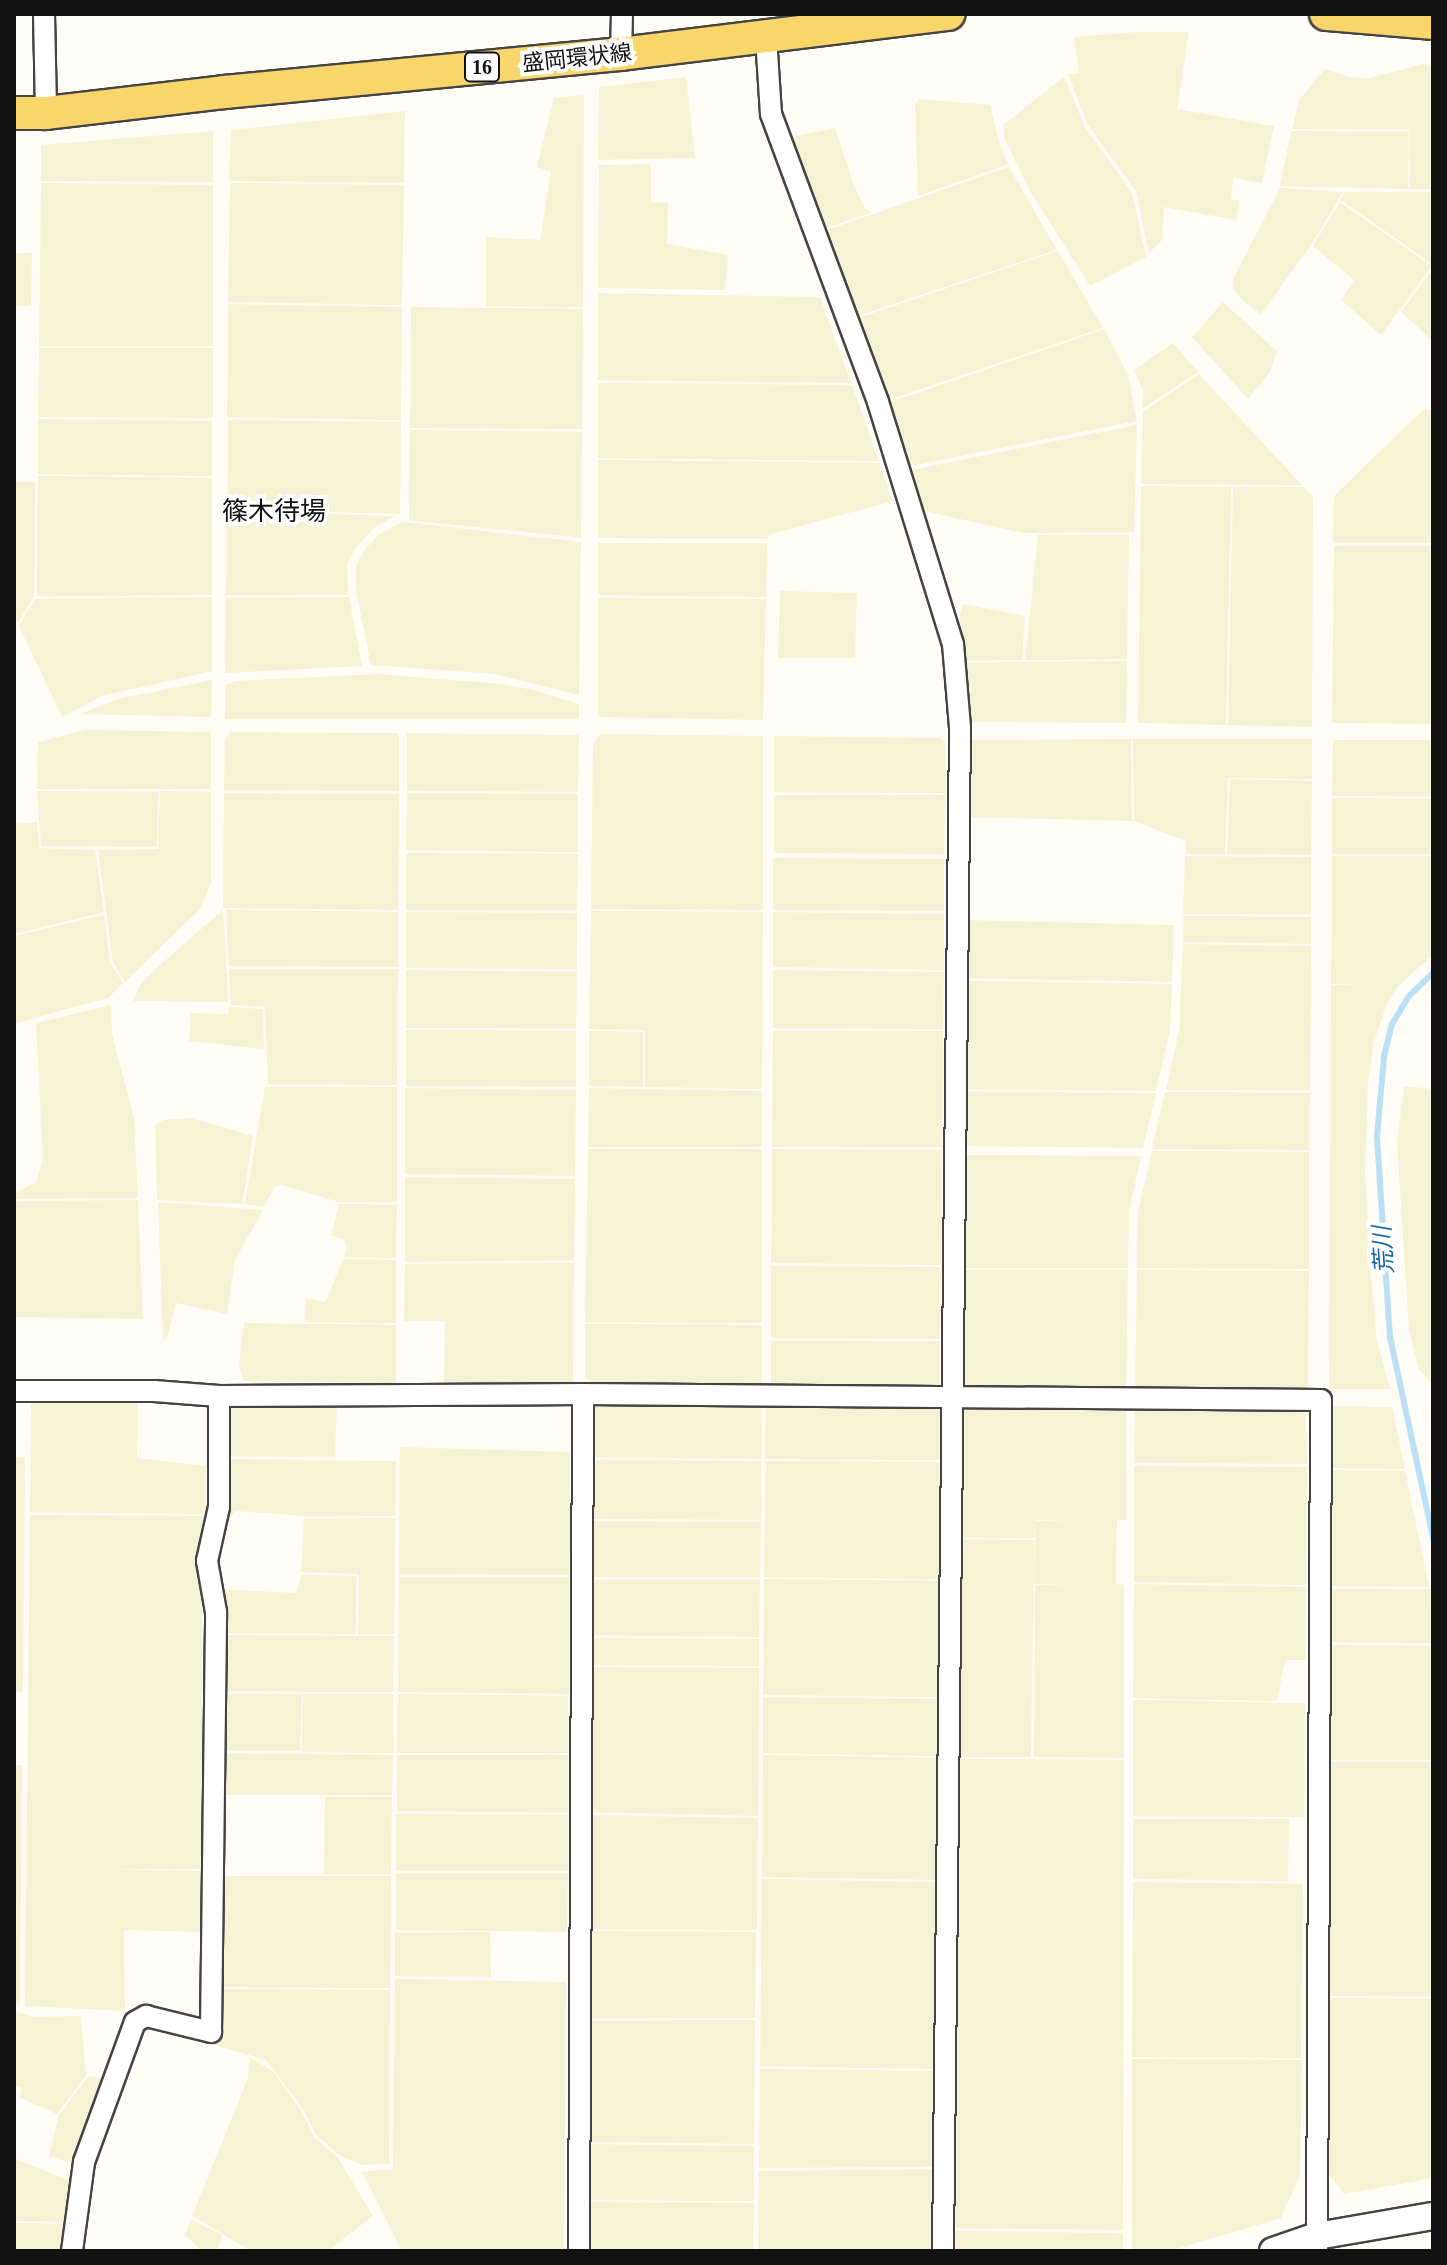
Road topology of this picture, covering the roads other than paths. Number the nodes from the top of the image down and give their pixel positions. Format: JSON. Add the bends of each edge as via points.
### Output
{"nodes":[{"id":1,"x":44,"y":14,"type":"edge"},
{"id":2,"x":622,"y":14,"type":"edge"},
{"id":3,"x":949,"y":14,"type":"edge"},
{"id":4,"x":1326,"y":14,"type":"edge"},
{"id":5,"x":1433,"y":23,"type":"edge"},
{"id":6,"x":767,"y":26,"type":"edge"},
{"id":7,"x":621,"y":54,"type":"junction"},
{"id":8,"x":14,"y":113,"type":"edge"},
{"id":9,"x":46,"y":113,"type":"junction"},
{"id":10,"x":14,"y":1391,"type":"edge"},
{"id":11,"x":583,"y":1394,"type":"junction"},
{"id":12,"x":219,"y":1396,"type":"junction"},
{"id":13,"x":951,"y":1398,"type":"junction"},
{"id":14,"x":1433,"y":2216,"type":"edge"},
{"id":15,"x":1317,"y":2243,"type":"edge"},
{"id":16,"x":72,"y":2251,"type":"edge"},
{"id":17,"x":579,"y":2251,"type":"edge"},
{"id":18,"x":943,"y":2251,"type":"edge"},
{"id":19,"x":1273,"y":2251,"type":"edge"}],
"edges":[{"from":1,"to":9,"type":"street"},
{"from":2,"to":7,"type":"street"},
{"from":3,"to":6,"type":"main road","name":"盛岡環状線","number":"16"},
{"from":4,"to":5,"type":"main road"},
{"from":6,"to":7,"type":"main road","name":"盛岡環状線","number":"16"},
{"from":6,"to":13,"type":"street","via":[[771,114],[878,402],[953,644],[960,728]]},
{"from":7,"to":9,"type":"main road","name":"盛岡環状線","number":"16"},
{"from":8,"to":9,"type":"main road","name":"盛岡環状線","number":"16"},
{"from":10,"to":12,"type":"street"},
{"from":11,"to":12,"type":"street"},
{"from":11,"to":13,"type":"street"},
{"from":11,"to":17,"type":"street"},
{"from":12,"to":16,"type":"street","via":[[219,1507],[207,1561],[216,1612],[211,2032],[146,2016],[135,2022],[84,2162]]},
{"from":13,"to":15,"type":"street","via":[[1321,1400]]},
{"from":13,"to":18,"type":"street"},
{"from":14,"to":15,"type":"street"},
{"from":15,"to":19,"type":"street"}]}
